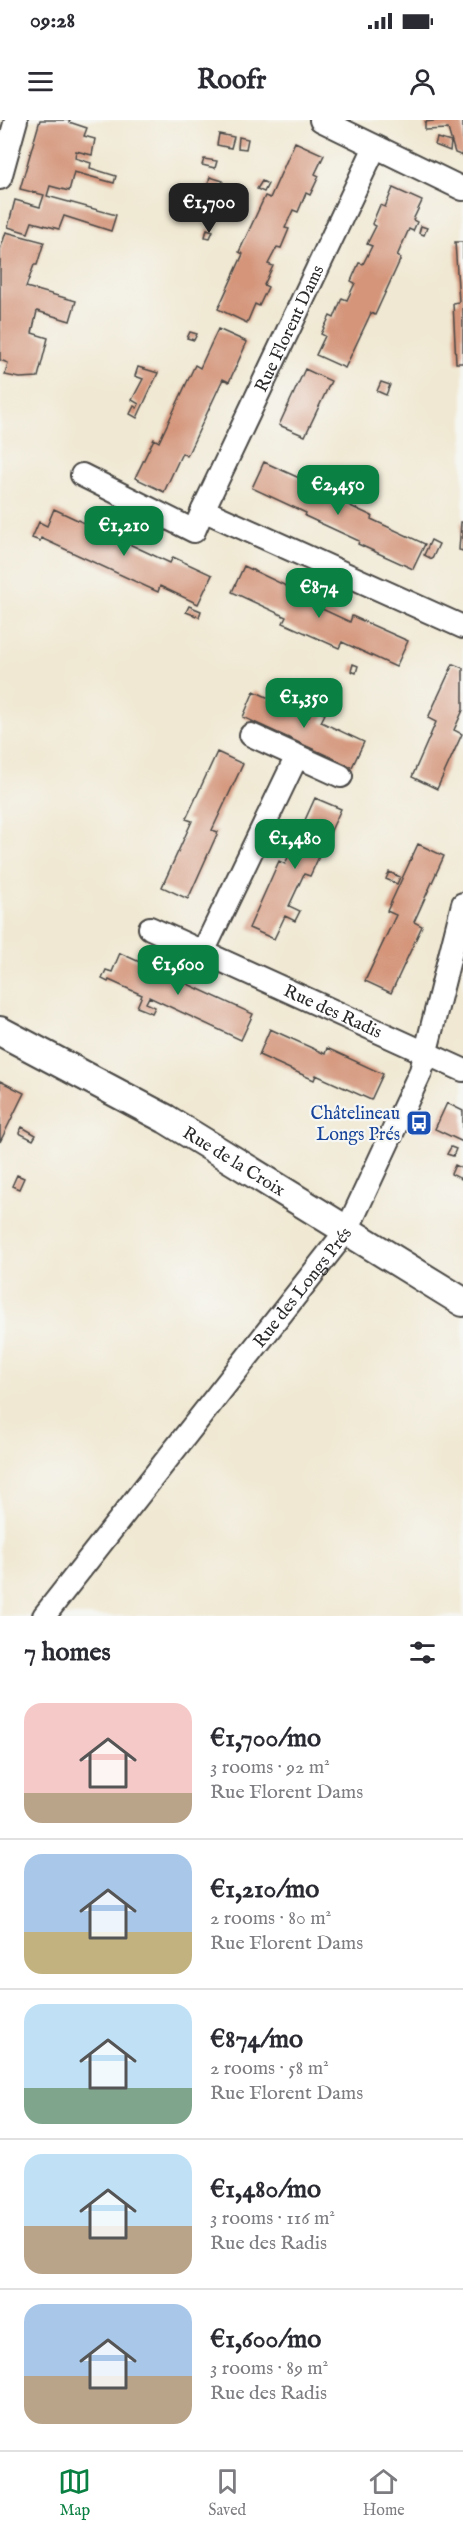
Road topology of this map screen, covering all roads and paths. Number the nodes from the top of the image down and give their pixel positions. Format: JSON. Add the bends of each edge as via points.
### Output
{"nodes":[{"id":1,"x":16,"y":120,"type":"edge"},
{"id":2,"x":321,"y":120,"type":"edge"},
{"id":3,"x":375,"y":147,"type":"junction"},
{"id":4,"x":0,"y":178,"type":"edge"},
{"id":5,"x":463,"y":189,"type":"edge"},
{"id":6,"x":82,"y":475,"type":"dead end"},
{"id":7,"x":203,"y":510,"type":"junction"},
{"id":8,"x":463,"y":627,"type":"edge"},
{"id":9,"x":251,"y":735,"type":"dead end"},
{"id":10,"x":297,"y":756,"type":"junction"},
{"id":11,"x":341,"y":776,"type":"dead end"},
{"id":12,"x":463,"y":904,"type":"edge"},
{"id":13,"x":150,"y":928,"type":"dead end"},
{"id":14,"x":202,"y":952,"type":"junction"},
{"id":15,"x":0,"y":1031,"type":"edge"},
{"id":16,"x":426,"y":1052,"type":"junction"},
{"id":17,"x":463,"y":1070,"type":"edge"},
{"id":18,"x":347,"y":1230,"type":"junction"},
{"id":19,"x":463,"y":1302,"type":"edge"},
{"id":20,"x":44,"y":1616,"type":"edge"}],
"edges":[{"from":1,"to":4,"type":"street"},
{"from":2,"to":3,"type":"street"},
{"from":3,"to":5,"type":"street"},
{"from":3,"to":7,"type":"street","name":"Rue Florent Dams"},
{"from":6,"to":7,"type":"street","name":"Rue Florent Dams","via":[[194,531]]},
{"from":7,"to":8,"type":"street"},
{"from":9,"to":10,"type":"street"},
{"from":10,"to":11,"type":"street"},
{"from":10,"to":14,"type":"street"},
{"from":12,"to":16,"type":"street","name":"Rue des Longs Prés"},
{"from":13,"to":14,"type":"street","name":"Rue des Radis"},
{"from":14,"to":16,"type":"street","name":"Rue des Radis"},
{"from":15,"to":18,"type":"street","name":"Rue de la Croix","via":[[166,1119]]},
{"from":16,"to":17,"type":"street","name":"Rue des Radis"},
{"from":16,"to":18,"type":"street","name":"Rue des Longs Prés","via":[[421,1071]]},
{"from":18,"to":19,"type":"street","name":"Rue de la Croix"},
{"from":18,"to":20,"type":"street","name":"Rue des Longs Prés"}]}
